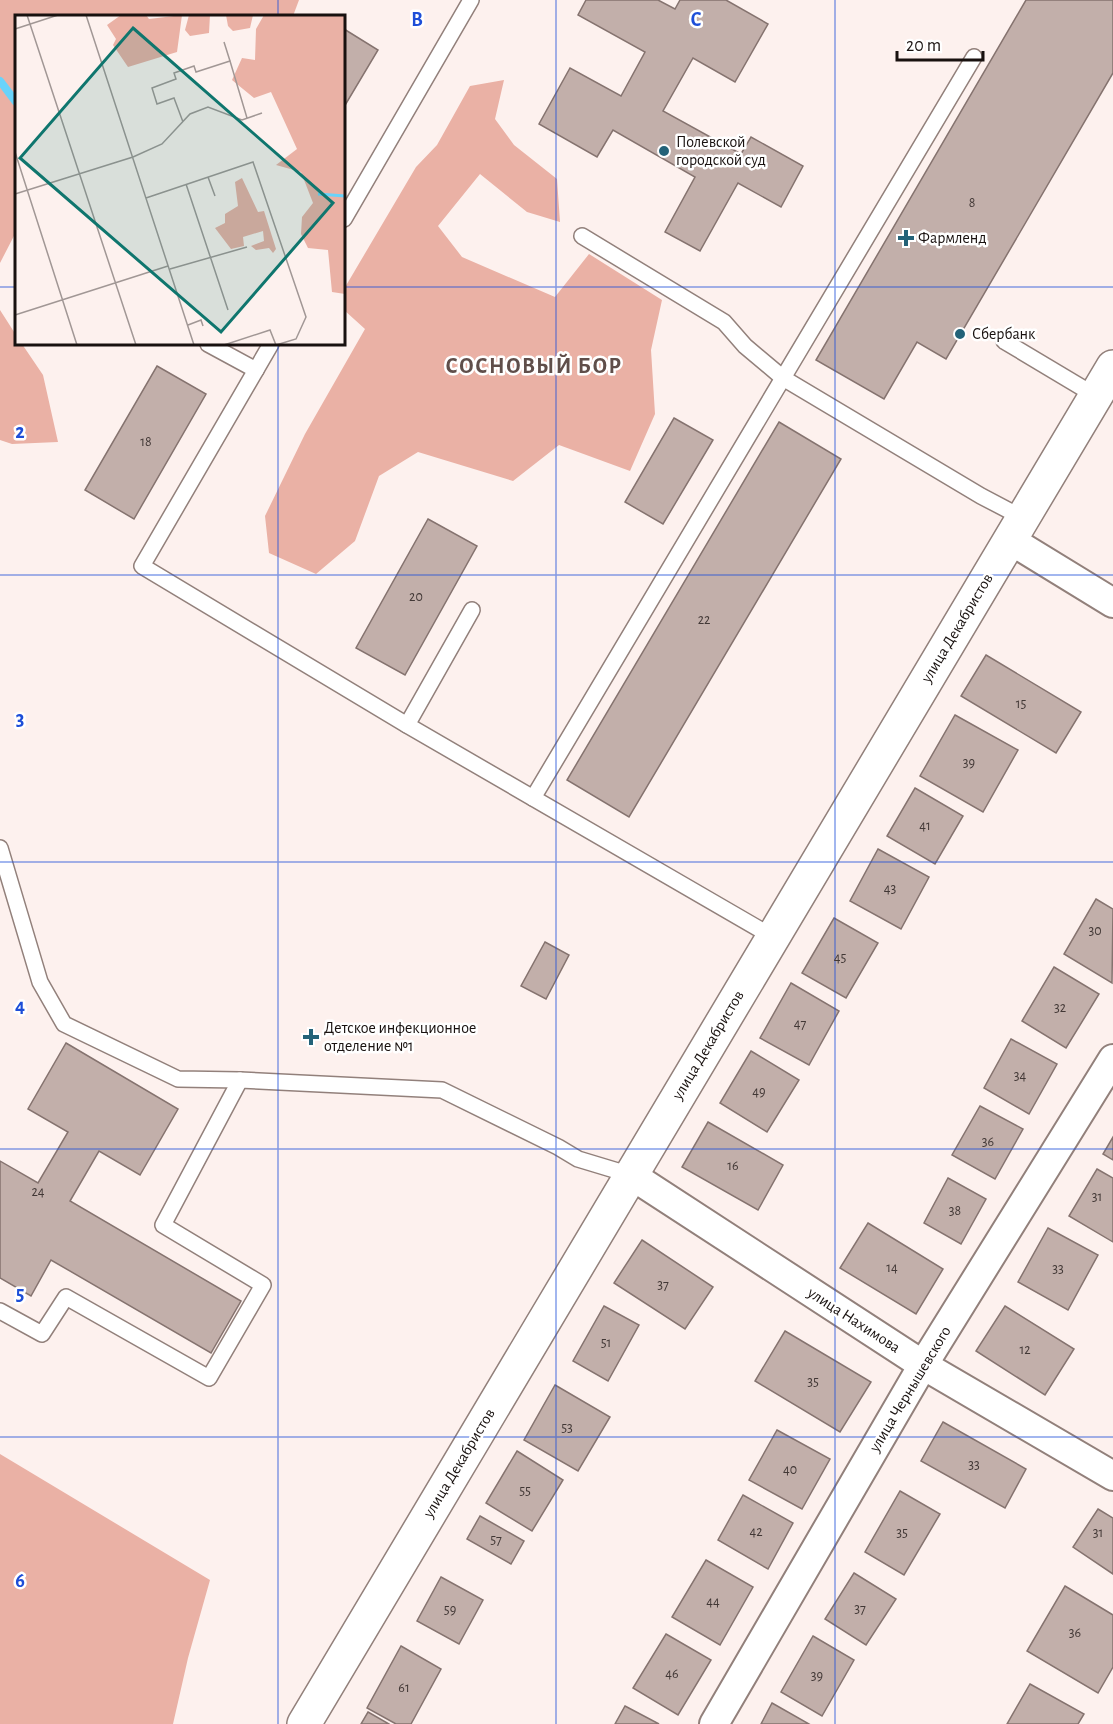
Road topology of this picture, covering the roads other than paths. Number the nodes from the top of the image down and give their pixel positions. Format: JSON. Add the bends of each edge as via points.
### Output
{"nodes":[{"id":1,"x":471,"y":0,"type":"edge"},
{"id":2,"x":974,"y":57,"type":"dead end"},
{"id":3,"x":345,"y":217,"type":"edge"},
{"id":4,"x":582,"y":236,"type":"dead end"},
{"id":5,"x":1004,"y":341,"type":"dead end"},
{"id":6,"x":210,"y":345,"type":"edge"},
{"id":7,"x":270,"y":345,"type":"edge"},
{"id":8,"x":1113,"y":367,"type":"edge"},
{"id":9,"x":256,"y":370,"type":"junction"},
{"id":10,"x":783,"y":378,"type":"junction"},
{"id":11,"x":1096,"y":396,"type":"junction"},
{"id":12,"x":1016,"y":529,"type":"junction"},
{"id":13,"x":1113,"y":603,"type":"edge"},
{"id":14,"x":472,"y":610,"type":"dead end"},
{"id":15,"x":407,"y":725,"type":"junction"},
{"id":16,"x":534,"y":798,"type":"junction"},
{"id":17,"x":0,"y":848,"type":"edge"},
{"id":18,"x":773,"y":937,"type":"junction"},
{"id":19,"x":1113,"y":1059,"type":"edge"},
{"id":20,"x":240,"y":1080,"type":"junction"},
{"id":21,"x":631,"y":1175,"type":"junction"},
{"id":22,"x":0,"y":1311,"type":"edge"},
{"id":23,"x":923,"y":1365,"type":"junction"},
{"id":24,"x":1113,"y":1476,"type":"edge"},
{"id":25,"x":304,"y":1724,"type":"edge"},
{"id":26,"x":714,"y":1724,"type":"edge"}],
"edges":[{"from":1,"to":3,"type":"lane"},
{"from":2,"to":10,"type":"lane"},
{"from":4,"to":10,"type":"lane","via":[[724,322]]},
{"from":5,"to":11,"type":"lane"},
{"from":6,"to":9,"type":"lane"},
{"from":7,"to":9,"type":"lane"},
{"from":8,"to":11,"type":"street","name":"улица Декабристов"},
{"from":9,"to":15,"type":"lane","via":[[142,566]]},
{"from":10,"to":12,"type":"lane","via":[[981,496]]},
{"from":10,"to":16,"type":"lane"},
{"from":11,"to":12,"type":"street","name":"улица Декабристов"},
{"from":12,"to":13,"type":"street"},
{"from":12,"to":18,"type":"street","name":"улица Декабристов"},
{"from":14,"to":15,"type":"lane"},
{"from":15,"to":16,"type":"lane"},
{"from":16,"to":18,"type":"lane"},
{"from":17,"to":20,"type":"lane","via":[[40,982],[64,1024],[178,1079]]},
{"from":18,"to":21,"type":"street","name":"улица Декабристов"},
{"from":19,"to":23,"type":"street","name":"улица Чернышевского"},
{"from":20,"to":21,"type":"lane","via":[[442,1090],[578,1159]]},
{"from":20,"to":22,"type":"lane","via":[[163,1225],[263,1285],[209,1378],[66,1297],[42,1334]]},
{"from":21,"to":23,"type":"street","name":"улица Нахимова"},
{"from":21,"to":25,"type":"street","name":"улица Декабристов"},
{"from":23,"to":24,"type":"street","name":"улица Нахимова"},
{"from":23,"to":26,"type":"street","name":"улица Чернышевского"}]}
